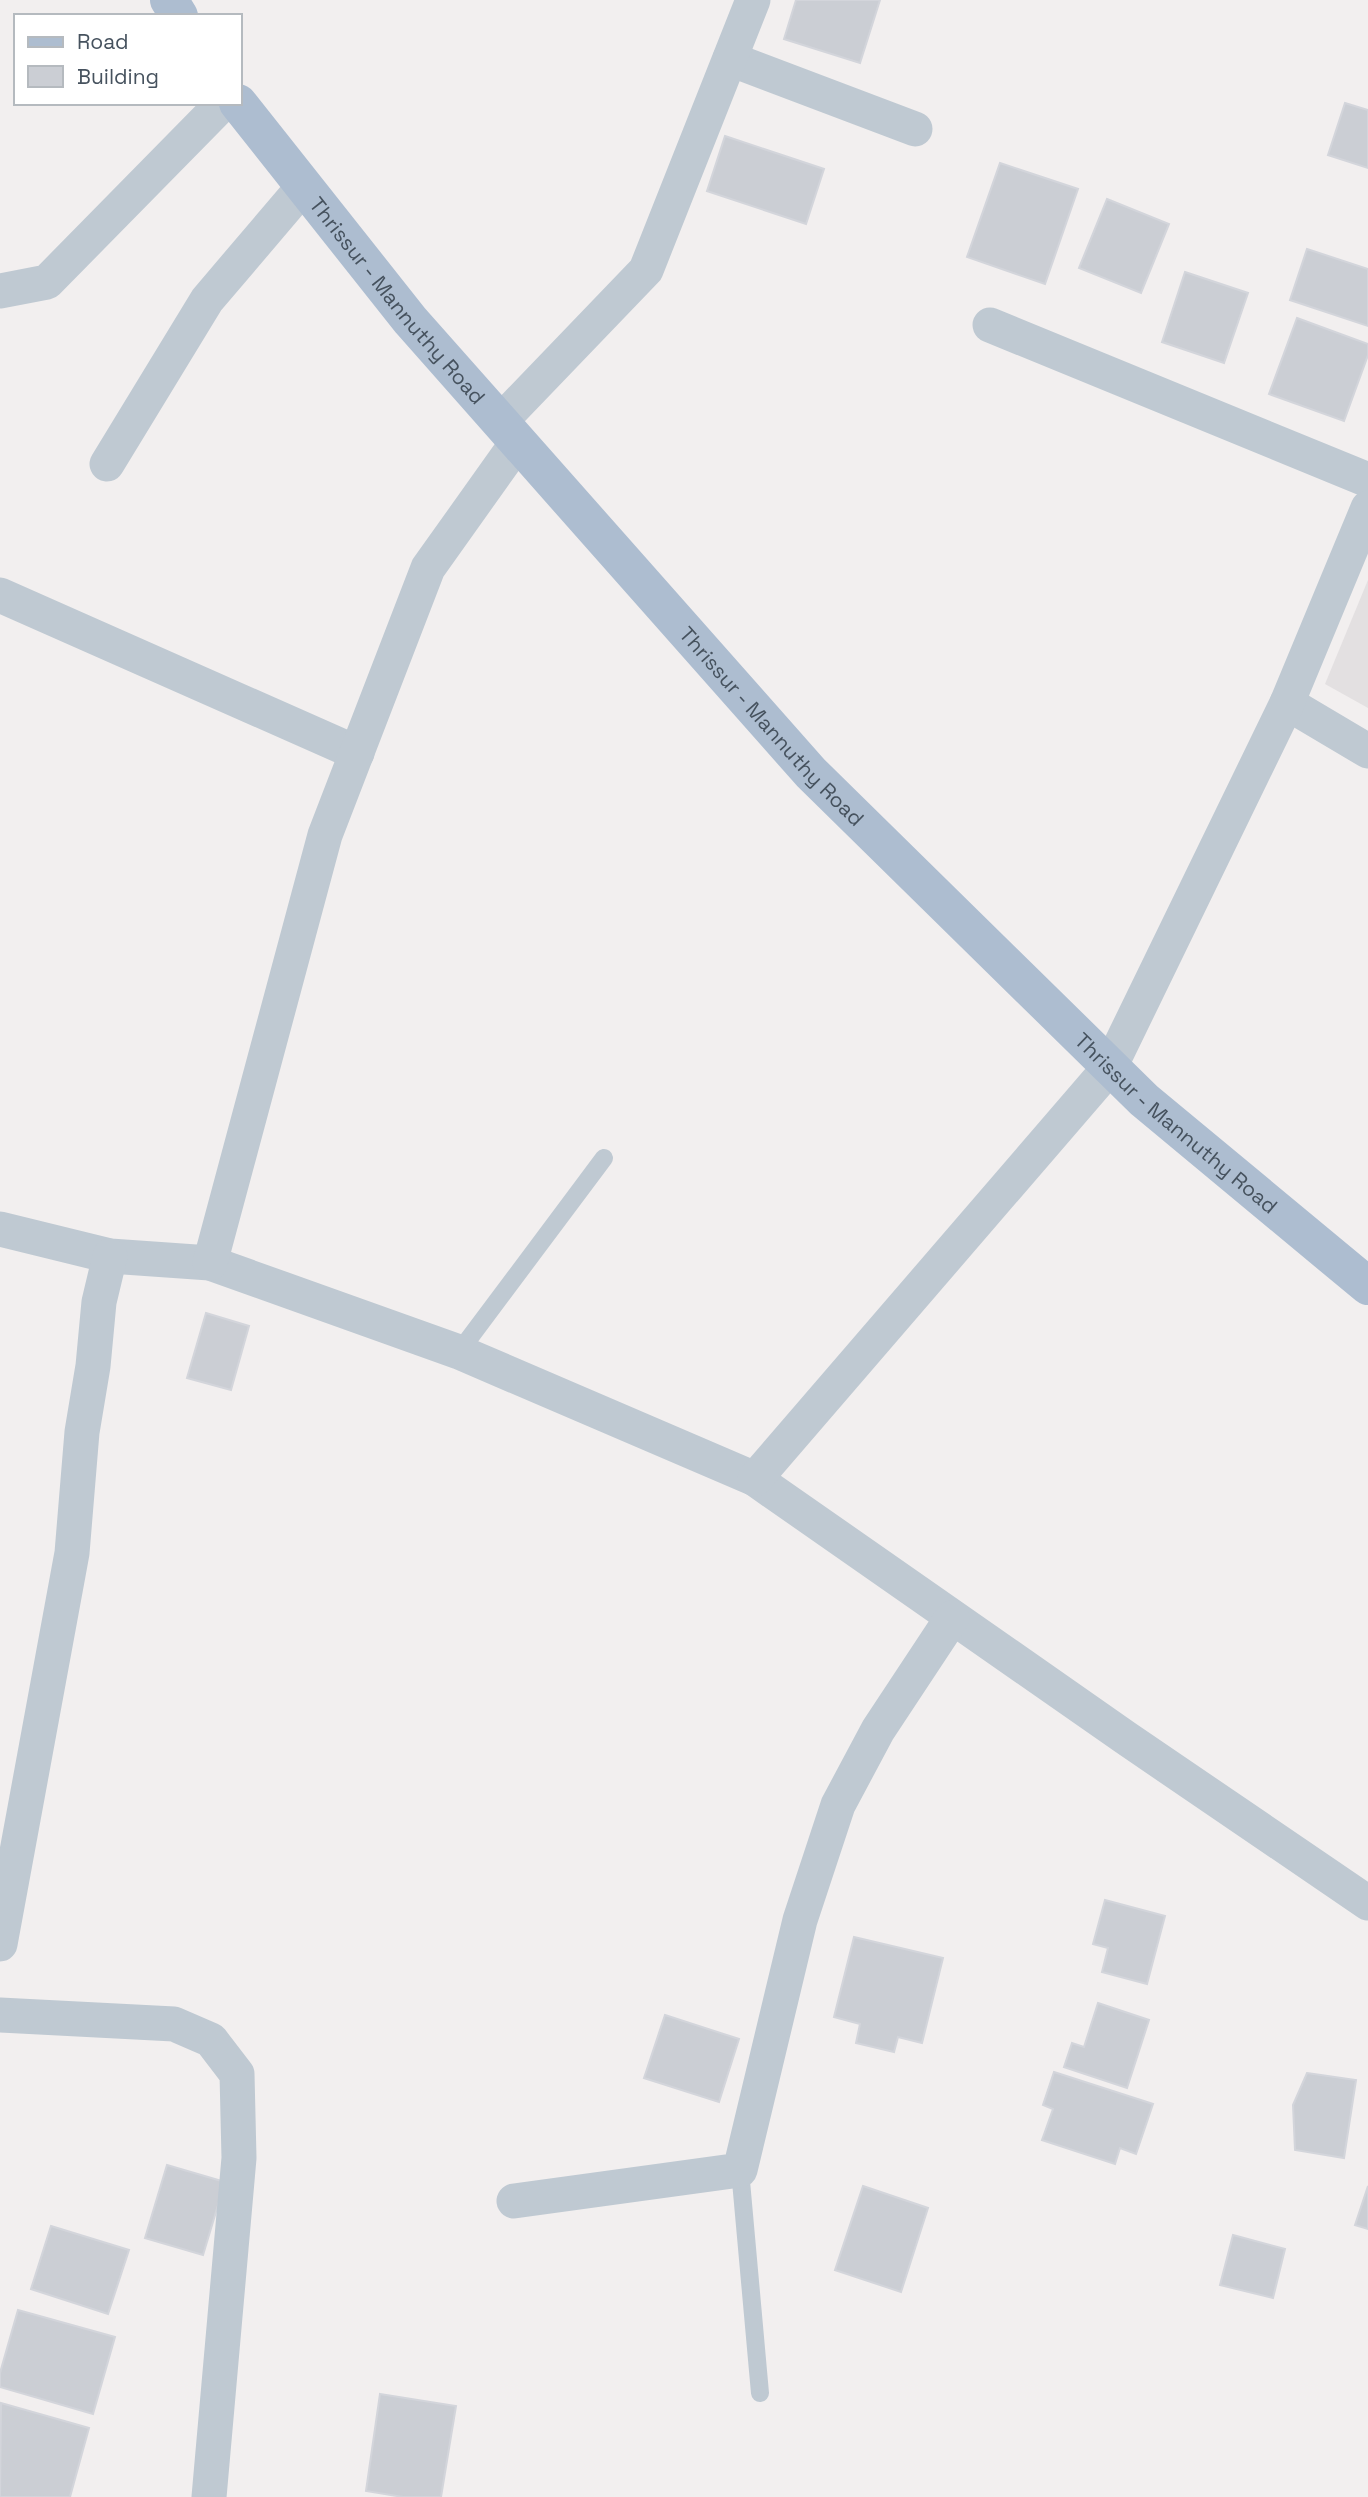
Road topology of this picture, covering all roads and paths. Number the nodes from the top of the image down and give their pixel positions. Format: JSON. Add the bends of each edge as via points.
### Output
{"nodes":[{"id":1,"x":753,"y":0,"type":"edge"},
{"id":2,"x":730,"y":59,"type":"junction"},
{"id":3,"x":221,"y":105,"type":"edge"},
{"id":4,"x":240,"y":105,"type":"edge"},
{"id":5,"x":915,"y":129,"type":"dead end"},
{"id":6,"x":304,"y":186,"type":"junction"},
{"id":7,"x":0,"y":291,"type":"edge"},
{"id":8,"x":990,"y":325,"type":"dead end"},
{"id":9,"x":509,"y":433,"type":"junction"},
{"id":10,"x":107,"y":464,"type":"dead end"},
{"id":11,"x":1368,"y":480,"type":"edge"},
{"id":12,"x":1368,"y":508,"type":"edge"},
{"id":13,"x":0,"y":595,"type":"edge"},
{"id":14,"x":1287,"y":703,"type":"junction"},
{"id":15,"x":1368,"y":751,"type":"edge"},
{"id":16,"x":357,"y":753,"type":"junction"},
{"id":17,"x":1110,"y":1067,"type":"junction"},
{"id":18,"x":604,"y":1158,"type":"dead end"},
{"id":19,"x":0,"y":1229,"type":"edge"},
{"id":20,"x":110,"y":1256,"type":"junction"},
{"id":21,"x":210,"y":1263,"type":"junction"},
{"id":22,"x":1368,"y":1286,"type":"edge"},
{"id":23,"x":460,"y":1352,"type":"junction"},
{"id":24,"x":755,"y":1479,"type":"junction"},
{"id":25,"x":953,"y":1618,"type":"junction"},
{"id":26,"x":1368,"y":1903,"type":"edge"},
{"id":27,"x":0,"y":1944,"type":"edge"},
{"id":28,"x":0,"y":2015,"type":"edge"},
{"id":29,"x":740,"y":2170,"type":"junction"},
{"id":30,"x":514,"y":2201,"type":"dead end"},
{"id":31,"x":760,"y":2393,"type":"dead end"},
{"id":32,"x":209,"y":2497,"type":"edge"}],
"edges":[{"from":1,"to":2,"type":"street"},
{"from":2,"to":5,"type":"street"},
{"from":2,"to":9,"type":"street","via":[[646,270]]},
{"from":3,"to":7,"type":"street","via":[[47,282]]},
{"from":4,"to":6,"type":"main road","name":"Thrissur - Mannuthy Road"},
{"from":6,"to":9,"type":"main road","name":"Thrissur - Mannuthy Road","via":[[410,320]]},
{"from":6,"to":10,"type":"street","via":[[207,300]]},
{"from":8,"to":11,"type":"street"},
{"from":9,"to":16,"type":"street","via":[[429,568]]},
{"from":9,"to":17,"type":"main road","name":"Thrissur - Mannuthy Road","via":[[811,773]]},
{"from":12,"to":14,"type":"street"},
{"from":13,"to":16,"type":"street"},
{"from":14,"to":15,"type":"street"},
{"from":14,"to":17,"type":"street"},
{"from":16,"to":21,"type":"street","via":[[325,835]]},
{"from":17,"to":22,"type":"main road","name":"Thrissur - Mannuthy Road"},
{"from":17,"to":24,"type":"street"},
{"from":18,"to":23,"type":"lane"},
{"from":19,"to":20,"type":"street"},
{"from":20,"to":21,"type":"street"},
{"from":20,"to":27,"type":"street","via":[[99,1302],[82,1432],[72,1553]]},
{"from":21,"to":23,"type":"street"},
{"from":23,"to":24,"type":"street"},
{"from":24,"to":25,"type":"street"},
{"from":25,"to":26,"type":"street"},
{"from":25,"to":29,"type":"street","via":[[878,1730],[838,1805],[800,1920]]},
{"from":28,"to":32,"type":"street","via":[[174,2024],[211,2040],[237,2074],[239,2158]]},
{"from":29,"to":30,"type":"street"},
{"from":29,"to":31,"type":"lane"}]}
